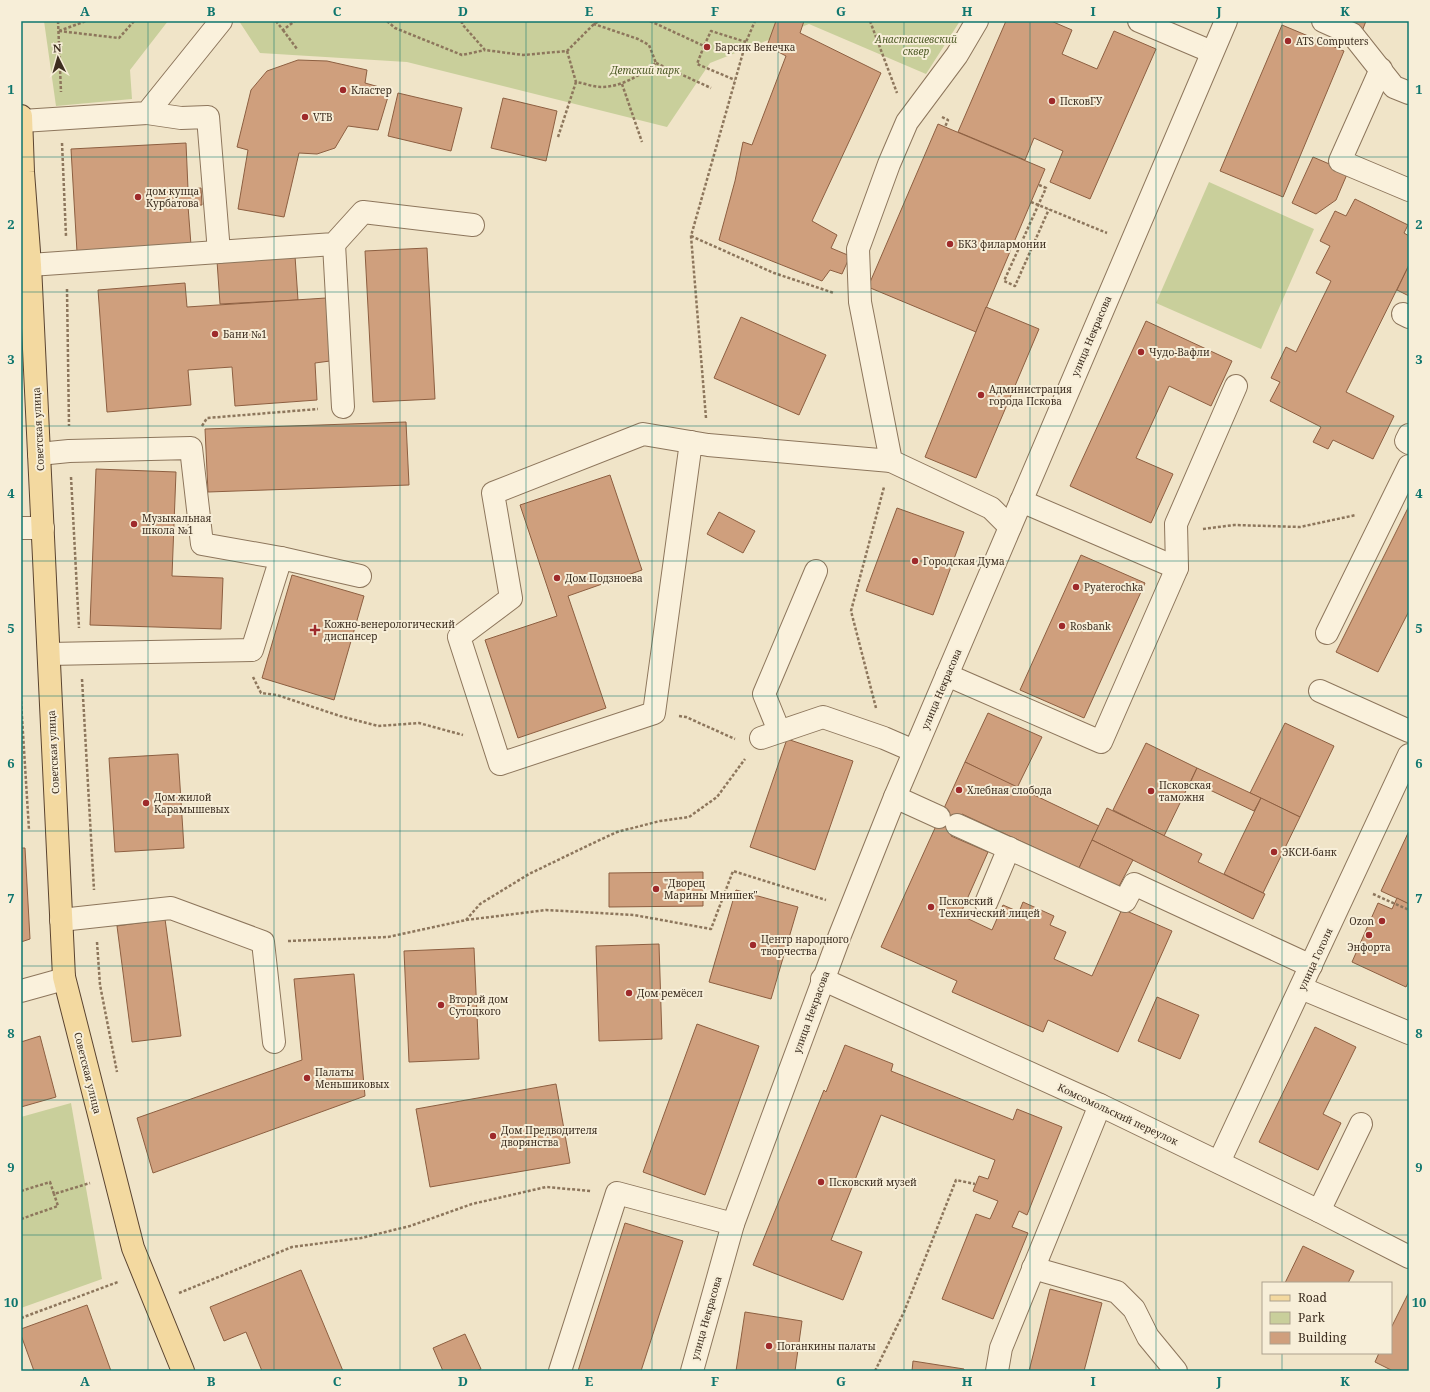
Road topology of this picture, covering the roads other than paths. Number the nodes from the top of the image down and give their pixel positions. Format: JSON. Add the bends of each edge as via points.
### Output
{"nodes":[{"id":1,"x":221,"y":21,"type":"edge"},
{"id":2,"x":977,"y":21,"type":"edge"},
{"id":3,"x":1139,"y":21,"type":"edge"},
{"id":4,"x":1226,"y":21,"type":"edge"},
{"id":5,"x":1322,"y":21,"type":"edge"},
{"id":6,"x":1212,"y":52,"type":"junction"},
{"id":7,"x":1381,"y":69,"type":"junction"},
{"id":8,"x":1409,"y":93,"type":"edge"},
{"id":9,"x":148,"y":113,"type":"junction"},
{"id":10,"x":21,"y":119,"type":"edge"},
{"id":11,"x":22,"y":172,"type":"edge"},
{"id":12,"x":1409,"y":190,"type":"edge"},
{"id":13,"x":472,"y":224,"type":"dead end"},
{"id":14,"x":334,"y":244,"type":"junction"},
{"id":15,"x":219,"y":252,"type":"junction"},
{"id":16,"x":30,"y":265,"type":"junction"},
{"id":17,"x":28,"y":358,"type":"edge"},
{"id":18,"x":1236,"y":386,"type":"dead end"},
{"id":19,"x":343,"y":407,"type":"road end"},
{"id":20,"x":1409,"y":435,"type":"edge"},
{"id":21,"x":699,"y":443,"type":"junction"},
{"id":22,"x":1409,"y":443,"type":"edge"},
{"id":23,"x":39,"y":454,"type":"junction"},
{"id":24,"x":891,"y":461,"type":"junction"},
{"id":25,"x":1409,"y":466,"type":"edge"},
{"id":26,"x":1021,"y":501,"type":"junction"},
{"id":27,"x":1010,"y":527,"type":"junction"},
{"id":28,"x":21,"y":528,"type":"edge"},
{"id":29,"x":42,"y":528,"type":"junction"},
{"id":30,"x":281,"y":558,"type":"junction"},
{"id":31,"x":1177,"y":568,"type":"junction"},
{"id":32,"x":816,"y":571,"type":"dead end"},
{"id":33,"x":360,"y":576,"type":"dead end"},
{"id":34,"x":1327,"y":632,"type":"dead end"},
{"id":35,"x":49,"y":654,"type":"junction"},
{"id":36,"x":947,"y":675,"type":"junction"},
{"id":37,"x":1320,"y":691,"type":"dead end"},
{"id":38,"x":1409,"y":732,"type":"edge"},
{"id":39,"x":914,"y":751,"type":"junction"},
{"id":40,"x":1409,"y":755,"type":"edge"},
{"id":41,"x":895,"y":797,"type":"junction"},
{"id":42,"x":1009,"y":848,"type":"junction"},
{"id":43,"x":986,"y":904,"type":"dead end"},
{"id":44,"x":61,"y":920,"type":"junction"},
{"id":45,"x":1311,"y":966,"type":"junction"},
{"id":46,"x":64,"y":977,"type":"junction"},
{"id":47,"x":822,"y":979,"type":"junction"},
{"id":48,"x":1301,"y":988,"type":"junction"},
{"id":49,"x":21,"y":991,"type":"edge"},
{"id":50,"x":1409,"y":1033,"type":"edge"},
{"id":51,"x":274,"y":1042,"type":"dead end"},
{"id":52,"x":1100,"y":1105,"type":"junction"},
{"id":53,"x":1361,"y":1124,"type":"dead end"},
{"id":54,"x":1219,"y":1162,"type":"junction"},
{"id":55,"x":1319,"y":1211,"type":"junction"},
{"id":56,"x":733,"y":1224,"type":"junction"},
{"id":57,"x":1409,"y":1257,"type":"edge"},
{"id":58,"x":1033,"y":1268,"type":"junction"},
{"id":59,"x":183,"y":1371,"type":"edge"},
{"id":60,"x":560,"y":1371,"type":"edge"},
{"id":61,"x":692,"y":1371,"type":"edge"},
{"id":62,"x":997,"y":1371,"type":"edge"},
{"id":63,"x":1176,"y":1371,"type":"edge"}],
"edges":[{"from":1,"to":9,"type":"street"},
{"from":2,"to":24,"type":"street","via":[[957,55],[907,122],[858,249],[860,302]]},
{"from":3,"to":6,"type":"street"},
{"from":4,"to":6,"type":"street","name":"улица Некрасова"},
{"from":5,"to":7,"type":"street","via":[[1352,34]]},
{"from":6,"to":26,"type":"street","name":"улица Некрасова"},
{"from":7,"to":8,"type":"street","via":[[1394,86]]},
{"from":7,"to":12,"type":"street","via":[[1340,161]]},
{"from":9,"to":10,"type":"street"},
{"from":9,"to":15,"type":"street","via":[[181,118],[208,116]]},
{"from":10,"to":11,"type":"main road","name":"Советская улица"},
{"from":11,"to":16,"type":"main road","name":"Советская улица"},
{"from":13,"to":14,"type":"street","via":[[363,212]]},
{"from":14,"to":15,"type":"street"},
{"from":14,"to":19,"type":"street"},
{"from":15,"to":16,"type":"street"},
{"from":16,"to":17,"type":"main road","name":"Советская улица"},
{"from":17,"to":23,"type":"main road","name":"Советская улица"},
{"from":18,"to":31,"type":"street","via":[[1176,524]]},
{"from":20,"to":22,"type":"street","via":[[1406,441]]},
{"from":21,"to":21,"type":"street","via":[[643,434],[493,493],[511,598],[459,637],[500,764],[654,713]]},
{"from":21,"to":24,"type":"street"},
{"from":23,"to":29,"type":"main road","name":"Советская улица"},
{"from":23,"to":30,"type":"street","via":[[191,448],[202,544]]},
{"from":24,"to":27,"type":"street","via":[[991,508]]},
{"from":25,"to":34,"type":"street"},
{"from":26,"to":27,"type":"street","name":"улица Некрасова"},
{"from":26,"to":31,"type":"street"},
{"from":27,"to":36,"type":"street","name":"улица Некрасова"},
{"from":28,"to":29,"type":"street"},
{"from":29,"to":35,"type":"main road","name":"Советская улица"},
{"from":30,"to":33,"type":"street"},
{"from":30,"to":35,"type":"street","via":[[252,650]]},
{"from":31,"to":36,"type":"street","via":[[1102,742]]},
{"from":32,"to":39,"type":"street","via":[[764,694],[770,735],[823,717]]},
{"from":35,"to":44,"type":"main road","name":"Советская улица"},
{"from":36,"to":39,"type":"street","name":"улица Некрасова"},
{"from":37,"to":38,"type":"street"},
{"from":39,"to":41,"type":"street","name":"улица Некрасова"},
{"from":40,"to":45,"type":"street","name":"улица Гоголя"},
{"from":41,"to":42,"type":"street"},
{"from":41,"to":47,"type":"street","name":"улица Некрасова"},
{"from":42,"to":43,"type":"street"},
{"from":42,"to":45,"type":"street","via":[[1125,901],[1134,884]]},
{"from":44,"to":46,"type":"main road","name":"Советская улица"},
{"from":44,"to":51,"type":"street","via":[[171,908],[264,942]]},
{"from":45,"to":48,"type":"street","name":"улица Гоголя"},
{"from":46,"to":49,"type":"street"},
{"from":46,"to":59,"type":"main road","name":"Советская улица","via":[[133,1248]]},
{"from":47,"to":52,"type":"street","name":"Комсомольский переулок"},
{"from":47,"to":56,"type":"street","name":"улица Некрасова"},
{"from":48,"to":50,"type":"street"},
{"from":48,"to":54,"type":"street","name":"улица Гоголя"},
{"from":52,"to":54,"type":"street","name":"Комсомольский переулок"},
{"from":52,"to":58,"type":"street"},
{"from":53,"to":55,"type":"street"},
{"from":54,"to":55,"type":"street","name":"Комсомольский переулок"},
{"from":55,"to":57,"type":"street","name":"Комсомольский переулок"},
{"from":56,"to":60,"type":"street","via":[[617,1193]]},
{"from":56,"to":61,"type":"street","name":"улица Некрасова"},
{"from":58,"to":62,"type":"street","via":[[1001,1348]]},
{"from":58,"to":63,"type":"street","via":[[1117,1292],[1134,1309],[1148,1337]]}]}
